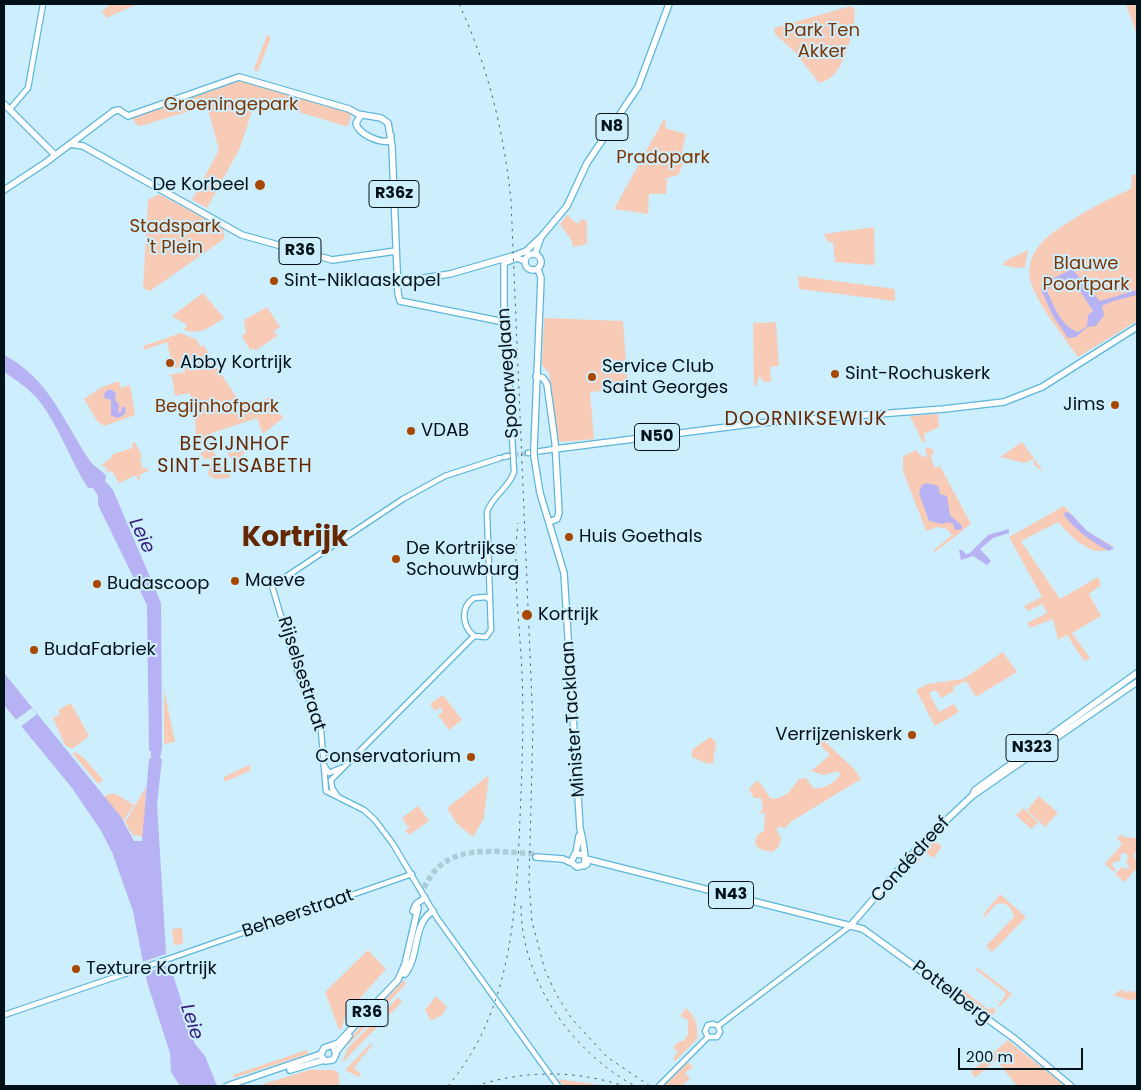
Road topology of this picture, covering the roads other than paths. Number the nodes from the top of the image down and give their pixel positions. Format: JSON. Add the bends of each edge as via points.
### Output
{"nodes":[{"id":1,"x":43,"y":4,"type":"edge"},
{"id":2,"x":669,"y":4,"type":"edge"},
{"id":3,"x":4,"y":104,"type":"edge"},
{"id":4,"x":10,"y":110,"type":"junction"},
{"id":5,"x":362,"y":115,"type":"junction"},
{"id":6,"x":391,"y":136,"type":"junction"},
{"id":7,"x":70,"y":144,"type":"junction"},
{"id":8,"x":55,"y":155,"type":"junction"},
{"id":9,"x":4,"y":190,"type":"edge"},
{"id":10,"x":541,"y":237,"type":"junction"},
{"id":11,"x":396,"y":251,"type":"junction"},
{"id":12,"x":535,"y":254,"type":"junction"},
{"id":13,"x":516,"y":255,"type":"junction"},
{"id":14,"x":526,"y":259,"type":"junction"},
{"id":15,"x":477,"y":266,"type":"junction"},
{"id":16,"x":536,"y":270,"type":"junction"},
{"id":17,"x":502,"y":272,"type":"junction"},
{"id":18,"x":397,"y":282,"type":"junction"},
{"id":19,"x":502,"y":318,"type":"junction"},
{"id":20,"x":1137,"y":328,"type":"edge"},
{"id":21,"x":536,"y":376,"type":"junction"},
{"id":22,"x":555,"y":449,"type":"junction"},
{"id":23,"x":528,"y":452,"type":"tunnel mouth"},
{"id":24,"x":504,"y":457,"type":"tunnel mouth"},
{"id":25,"x":549,"y":522,"type":"junction"},
{"id":26,"x":490,"y":600,"type":"junction"},
{"id":27,"x":474,"y":636,"type":"junction"},
{"id":28,"x":1137,"y":673,"type":"edge"},
{"id":29,"x":1137,"y":682,"type":"edge"},
{"id":30,"x":324,"y":764,"type":"junction"},
{"id":31,"x":341,"y":768,"type":"junction"},
{"id":32,"x":329,"y":773,"type":"junction"},
{"id":33,"x":324,"y":778,"type":"junction"},
{"id":34,"x":331,"y":779,"type":"junction"},
{"id":35,"x":972,"y":796,"type":"junction"},
{"id":36,"x":339,"y":798,"type":"junction"},
{"id":37,"x":580,"y":828,"type":"junction"},
{"id":38,"x":574,"y":855,"type":"junction"},
{"id":39,"x":585,"y":857,"type":"junction"},
{"id":40,"x":572,"y":863,"type":"junction"},
{"id":41,"x":584,"y":866,"type":"junction"},
{"id":42,"x":611,"y":866,"type":"junction"},
{"id":43,"x":412,"y":874,"type":"junction"},
{"id":44,"x":425,"y":898,"type":"junction"},
{"id":45,"x":419,"y":908,"type":"dead end"},
{"id":46,"x":433,"y":911,"type":"junction"},
{"id":47,"x":851,"y":925,"type":"junction"},
{"id":48,"x":402,"y":975,"type":"junction"},
{"id":49,"x":4,"y":1014,"type":"edge"},
{"id":50,"x":718,"y":1026,"type":"junction"},
{"id":51,"x":708,"y":1037,"type":"junction"},
{"id":52,"x":330,"y":1047,"type":"junction"},
{"id":53,"x":336,"y":1052,"type":"junction"},
{"id":54,"x":322,"y":1057,"type":"junction"},
{"id":55,"x":266,"y":1075,"type":"junction"},
{"id":56,"x":227,"y":1086,"type":"edge"},
{"id":57,"x":238,"y":1086,"type":"edge"},
{"id":58,"x":558,"y":1086,"type":"edge"},
{"id":59,"x":659,"y":1086,"type":"edge"},
{"id":60,"x":1071,"y":1086,"type":"edge"}],
"edges":[{"from":1,"to":4,"type":"street","via":[[28,88]]},
{"from":2,"to":10,"type":"main road","number":"N8","via":[[638,87],[591,157],[567,206]]},
{"from":3,"to":4,"type":"main road"},
{"from":4,"to":8,"type":"main road"},
{"from":5,"to":6,"type":"main road","number":"R36z","via":[[368,114],[387,122]]},
{"from":5,"to":6,"type":"main road","via":[[356,121],[357,128],[375,140],[387,142]]},
{"from":5,"to":7,"type":"main road","number":"R36z","via":[[239,77],[127,116],[117,110]]},
{"from":6,"to":11,"type":"main road","number":"R36z"},
{"from":7,"to":8,"type":"main road"},
{"from":7,"to":11,"type":"main road","number":"R36","via":[[83,146],[242,235],[328,260]]},
{"from":8,"to":9,"type":"main road"},
{"from":10,"to":12,"type":"main road","number":"N8"},
{"from":10,"to":13,"type":"main road","number":"N8","via":[[526,251]]},
{"from":11,"to":18,"type":"main road"},
{"from":12,"to":14,"type":"main road"},
{"from":12,"to":16,"type":"main road","name":"Minister Tacklaan","via":[[541,260]]},
{"from":13,"to":14,"type":"main road"},
{"from":13,"to":15,"type":"main road"},
{"from":14,"to":16,"type":"main road","via":[[527,268]]},
{"from":14,"to":17,"type":"main road","via":[[509,260],[504,263]]},
{"from":15,"to":17,"type":"main road","via":[[499,265]]},
{"from":15,"to":18,"type":"main road"},
{"from":16,"to":21,"type":"main road","name":"Minister Tacklaan","via":[[540,283]]},
{"from":17,"to":19,"type":"main road","name":"Spoorweglaan"},
{"from":18,"to":19,"type":"main road","via":[[398,298],[403,303],[495,321]]},
{"from":19,"to":26,"type":"street","name":"Spoorweglaan","via":[[507,341],[514,439],[513,474],[487,512]]},
{"from":20,"to":22,"type":"main road","number":"N50","via":[[1049,383],[1024,396],[997,403],[759,422]]},
{"from":21,"to":22,"type":"main road","via":[[547,384]]},
{"from":21,"to":25,"type":"main road","name":"Minister Tacklaan","bridge":true,"via":[[534,456]]},
{"from":22,"to":23,"type":"street"},
{"from":22,"to":25,"type":"main road","via":[[559,514],[557,519]]},
{"from":24,"to":30,"type":"street","name":"Rijselsestraat","via":[[448,475],[403,499],[272,586],[299,677],[321,730]]},
{"from":25,"to":37,"type":"main road","name":"Minister Tacklaan","via":[[564,573]]},
{"from":26,"to":27,"type":"street","via":[[490,633],[484,637]]},
{"from":26,"to":27,"type":"street","via":[[473,598],[465,610],[464,621]]},
{"from":27,"to":31,"type":"street"},
{"from":28,"to":35,"type":"main road","name":"Condédreef","number":"N323","via":[[992,776]]},
{"from":29,"to":35,"type":"main road","name":"Condédreef","number":"N323"},
{"from":30,"to":32,"type":"street"},
{"from":30,"to":33,"type":"street","name":"Rijselsestraat"},
{"from":31,"to":32,"type":"street"},
{"from":31,"to":34,"type":"street"},
{"from":32,"to":33,"type":"street"},
{"from":32,"to":34,"type":"street"},
{"from":33,"to":34,"type":"street"},
{"from":33,"to":36,"type":"street","name":"Rijselsestraat","via":[[325,789]]},
{"from":34,"to":36,"type":"street","via":[[332,788]]},
{"from":35,"to":47,"type":"main road","name":"Condédreef","number":"N323","via":[[919,846]]},
{"from":36,"to":43,"type":"street","via":[[372,817]]},
{"from":37,"to":38,"type":"main road","name":"Minister Tacklaan"},
{"from":37,"to":39,"type":"main road","name":"Minister Tacklaan"},
{"from":38,"to":39,"type":"main road"},
{"from":38,"to":40,"type":"main road","name":"Minister Tacklaan"},
{"from":38,"to":40,"type":"main road","via":[[536,856]]},
{"from":39,"to":41,"type":"main road"},
{"from":39,"to":42,"type":"main road","number":"N43"},
{"from":40,"to":41,"type":"main road","via":[[577,868]]},
{"from":41,"to":42,"type":"main road","number":"N43"},
{"from":42,"to":47,"type":"main road","number":"N43"},
{"from":43,"to":44,"type":"street"},
{"from":43,"to":49,"type":"street","name":"Beheerstraat"},
{"from":44,"to":46,"type":"street"},
{"from":44,"to":48,"type":"main road","via":[[414,908]]},
{"from":45,"to":48,"type":"main road","number":"R36"},
{"from":46,"to":48,"type":"main road","via":[[422,920],[412,961]]},
{"from":46,"to":58,"type":"street"},
{"from":47,"to":50,"type":"street"},
{"from":47,"to":60,"type":"main road","name":"Pottelberg","number":"N43","via":[[885,943],[1015,1039]]},
{"from":48,"to":52,"type":"main road","number":"R36","via":[[338,1043]]},
{"from":48,"to":53,"type":"main road","number":"R36"},
{"from":50,"to":51,"type":"street","via":[[720,1032],[717,1037]]},
{"from":50,"to":51,"type":"street","via":[[708,1025],[705,1031]]},
{"from":51,"to":59,"type":"street"},
{"from":52,"to":53,"type":"main road","number":"R36"},
{"from":52,"to":54,"type":"main road","number":"R36","via":[[324,1048]]},
{"from":53,"to":54,"type":"main road","number":"R36","via":[[333,1060]]},
{"from":54,"to":55,"type":"main road","number":"R36"},
{"from":55,"to":56,"type":"main road","number":"R36"},
{"from":55,"to":57,"type":"main road","number":"R36"}]}
